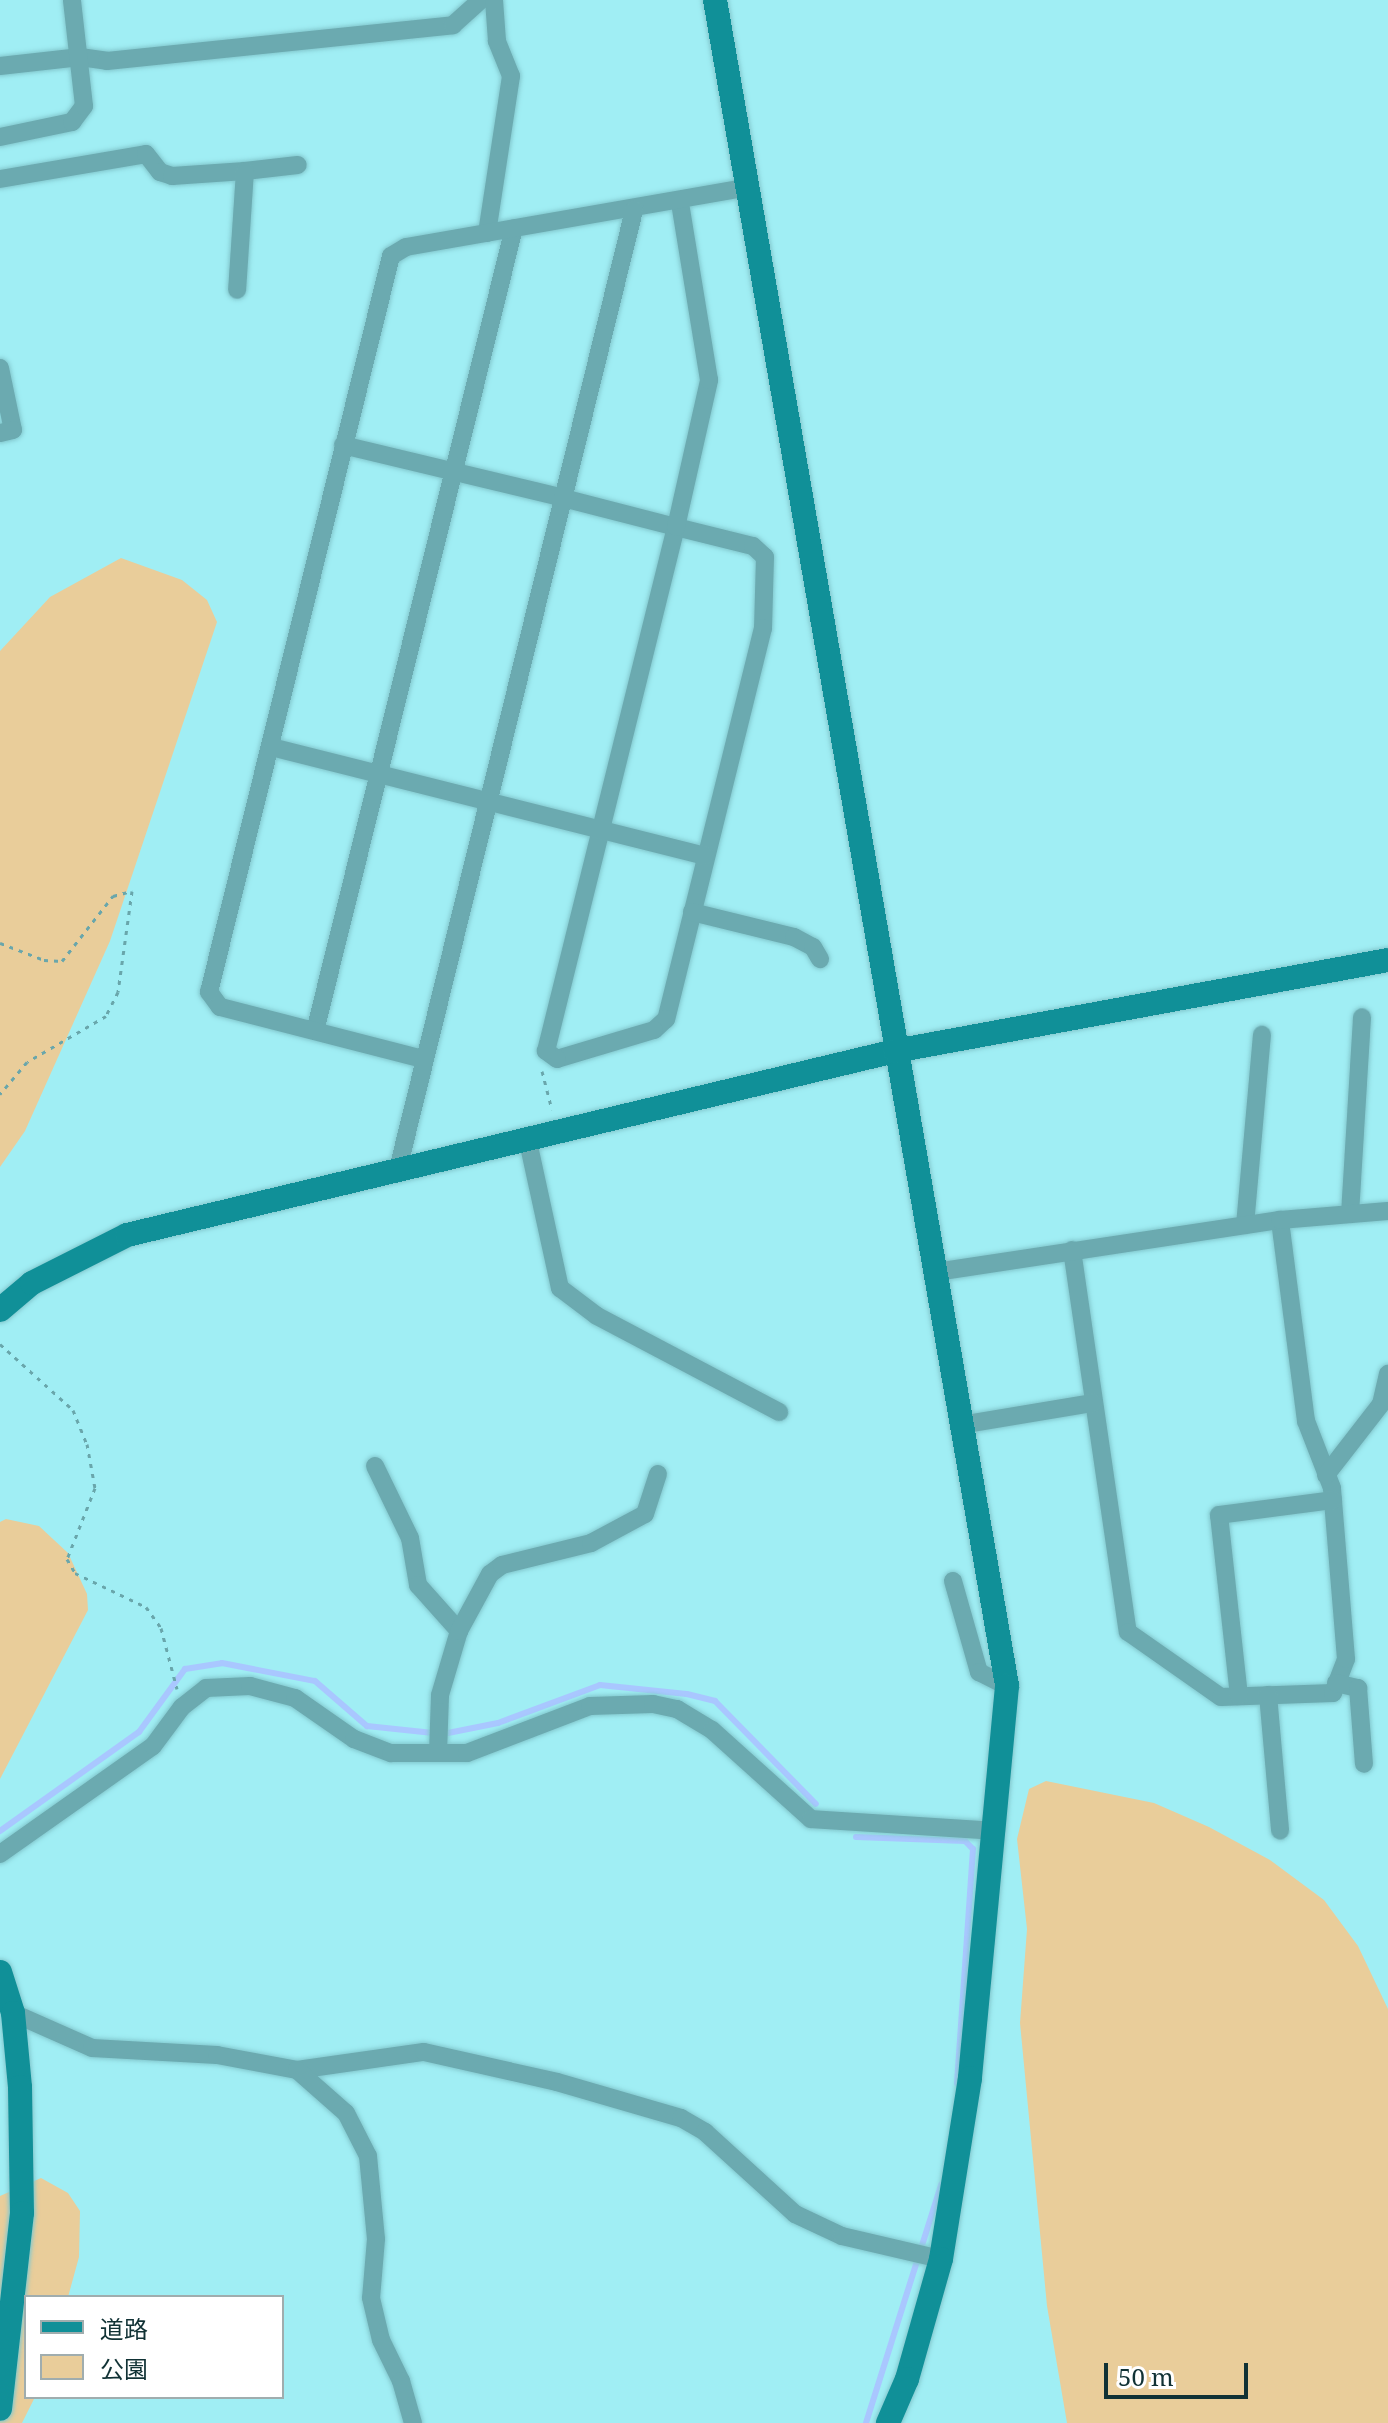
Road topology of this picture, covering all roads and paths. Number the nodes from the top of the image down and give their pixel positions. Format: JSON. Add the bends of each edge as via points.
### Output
{"nodes":[{"id":1,"x":72,"y":0,"type":"edge"},
{"id":2,"x":481,"y":0,"type":"edge"},
{"id":3,"x":494,"y":0,"type":"edge"},
{"id":4,"x":715,"y":0,"type":"edge"},
{"id":5,"x":80,"y":57,"type":"junction"},
{"id":6,"x":0,"y":66,"type":"edge"},
{"id":7,"x":0,"y":137,"type":"edge"},
{"id":8,"x":298,"y":165,"type":"dead end"},
{"id":9,"x":245,"y":171,"type":"junction"},
{"id":10,"x":0,"y":179,"type":"edge"},
{"id":11,"x":750,"y":187,"type":"junction"},
{"id":12,"x":680,"y":202,"type":"junction"},
{"id":13,"x":634,"y":210,"type":"junction"},
{"id":14,"x":514,"y":228,"type":"junction"},
{"id":15,"x":487,"y":233,"type":"junction"},
{"id":16,"x":237,"y":290,"type":"dead end"},
{"id":17,"x":0,"y":368,"type":"edge"},
{"id":18,"x":0,"y":433,"type":"edge"},
{"id":19,"x":343,"y":445,"type":"junction"},
{"id":20,"x":453,"y":471,"type":"junction"},
{"id":21,"x":563,"y":498,"type":"junction"},
{"id":22,"x":676,"y":527,"type":"junction"},
{"id":23,"x":271,"y":747,"type":"junction"},
{"id":24,"x":379,"y":774,"type":"junction"},
{"id":25,"x":489,"y":801,"type":"junction"},
{"id":26,"x":599,"y":830,"type":"junction"},
{"id":27,"x":705,"y":856,"type":"junction"},
{"id":28,"x":692,"y":912,"type":"junction"},
{"id":29,"x":0,"y":943,"type":"edge"},
{"id":30,"x":820,"y":959,"type":"dead end"},
{"id":31,"x":1388,"y":960,"type":"edge"},
{"id":32,"x":1362,"y":1017,"type":"dead end"},
{"id":33,"x":315,"y":1031,"type":"junction"},
{"id":34,"x":1262,"y":1035,"type":"dead end"},
{"id":35,"x":546,"y":1051,"type":"junction"},
{"id":36,"x":895,"y":1051,"type":"junction"},
{"id":37,"x":423,"y":1059,"type":"junction"},
{"id":38,"x":0,"y":1094,"type":"edge"},
{"id":39,"x":557,"y":1129,"type":"junction"},
{"id":40,"x":527,"y":1137,"type":"junction"},
{"id":41,"x":398,"y":1169,"type":"junction"},
{"id":42,"x":1388,"y":1211,"type":"edge"},
{"id":43,"x":1350,"y":1214,"type":"junction"},
{"id":44,"x":1280,"y":1220,"type":"junction"},
{"id":45,"x":1245,"y":1225,"type":"junction"},
{"id":46,"x":1072,"y":1250,"type":"junction"},
{"id":47,"x":936,"y":1272,"type":"junction"},
{"id":48,"x":0,"y":1310,"type":"edge"},
{"id":49,"x":0,"y":1344,"type":"edge"},
{"id":50,"x":1388,"y":1374,"type":"edge"},
{"id":51,"x":1093,"y":1403,"type":"junction"},
{"id":52,"x":779,"y":1412,"type":"dead end"},
{"id":53,"x":961,"y":1425,"type":"junction"},
{"id":54,"x":375,"y":1466,"type":"dead end"},
{"id":55,"x":658,"y":1474,"type":"dead end"},
{"id":56,"x":1326,"y":1475,"type":"junction"},
{"id":57,"x":1333,"y":1500,"type":"junction"},
{"id":58,"x":953,"y":1581,"type":"dead end"},
{"id":59,"x":459,"y":1631,"type":"junction"},
{"id":60,"x":1336,"y":1683,"type":"junction"},
{"id":61,"x":1007,"y":1686,"type":"junction"},
{"id":62,"x":1268,"y":1695,"type":"junction"},
{"id":63,"x":1239,"y":1696,"type":"junction"},
{"id":64,"x":182,"y":1707,"type":"junction"},
{"id":65,"x":438,"y":1753,"type":"junction"},
{"id":66,"x":1364,"y":1764,"type":"dead end"},
{"id":67,"x":1280,"y":1830,"type":"dead end"},
{"id":68,"x":996,"y":1831,"type":"junction"},
{"id":69,"x":0,"y":1854,"type":"edge"},
{"id":70,"x":0,"y":1972,"type":"edge"},
{"id":71,"x":13,"y":2013,"type":"junction"},
{"id":72,"x":297,"y":2070,"type":"junction"},
{"id":73,"x":938,"y":2258,"type":"junction"},
{"id":74,"x":2,"y":2355,"type":"edge"},
{"id":75,"x":0,"y":2409,"type":"edge"},
{"id":76,"x":413,"y":2423,"type":"edge"},
{"id":77,"x":888,"y":2423,"type":"edge"}],
"edges":[{"from":1,"to":5,"type":"street"},
{"from":2,"to":5,"type":"street","via":[[453,25],[107,61]]},
{"from":3,"to":15,"type":"street","via":[[497,41],[511,76]]},
{"from":4,"to":11,"type":"street"},
{"from":5,"to":6,"type":"street"},
{"from":5,"to":7,"type":"street","via":[[84,106],[72,122]]},
{"from":8,"to":9,"type":"street"},
{"from":9,"to":10,"type":"street","via":[[172,176],[160,172],[146,154]]},
{"from":9,"to":16,"type":"street"},
{"from":11,"to":12,"type":"street"},
{"from":11,"to":36,"type":"street"},
{"from":12,"to":13,"type":"street"},
{"from":12,"to":22,"type":"street","via":[[709,380]]},
{"from":13,"to":14,"type":"street"},
{"from":13,"to":21,"type":"street"},
{"from":14,"to":15,"type":"street"},
{"from":14,"to":20,"type":"street"},
{"from":15,"to":19,"type":"street","via":[[406,247],[391,256]]},
{"from":17,"to":18,"type":"street","via":[[13,430]]},
{"from":19,"to":20,"type":"street"},
{"from":19,"to":23,"type":"street"},
{"from":20,"to":21,"type":"street"},
{"from":20,"to":24,"type":"street"},
{"from":21,"to":22,"type":"street"},
{"from":21,"to":25,"type":"street"},
{"from":22,"to":26,"type":"street"},
{"from":22,"to":27,"type":"street","via":[[753,546],[765,557],[763,628]]},
{"from":23,"to":24,"type":"street"},
{"from":23,"to":33,"type":"street","via":[[209,992],[220,1007]]},
{"from":24,"to":25,"type":"street"},
{"from":24,"to":33,"type":"street"},
{"from":25,"to":26,"type":"street"},
{"from":25,"to":37,"type":"street"},
{"from":26,"to":27,"type":"street"},
{"from":26,"to":35,"type":"street"},
{"from":27,"to":28,"type":"street"},
{"from":28,"to":30,"type":"street","via":[[794,937],[813,947]]},
{"from":28,"to":35,"type":"street","via":[[666,1019],[654,1030],[557,1059]]},
{"from":29,"to":38,"type":"path","via":[[44,960],[62,961],[113,896],[132,891],[118,992],[106,1016],[27,1062]]},
{"from":31,"to":36,"type":"street"},
{"from":32,"to":43,"type":"street"},
{"from":33,"to":37,"type":"street"},
{"from":34,"to":45,"type":"street"},
{"from":35,"to":39,"type":"path","via":[[542,1072]]},
{"from":36,"to":39,"type":"street"},
{"from":36,"to":47,"type":"street"},
{"from":37,"to":41,"type":"street"},
{"from":39,"to":40,"type":"street"},
{"from":40,"to":41,"type":"street"},
{"from":40,"to":52,"type":"street","via":[[560,1288],[597,1316]]},
{"from":41,"to":48,"type":"street","via":[[127,1235],[32,1283]]},
{"from":42,"to":43,"type":"street"},
{"from":43,"to":44,"type":"street"},
{"from":44,"to":45,"type":"street"},
{"from":44,"to":56,"type":"street","via":[[1306,1421]]},
{"from":45,"to":46,"type":"street"},
{"from":46,"to":47,"type":"street"},
{"from":46,"to":51,"type":"street"},
{"from":47,"to":53,"type":"street"},
{"from":49,"to":64,"type":"path","via":[[73,1410],[87,1444],[95,1488],[67,1559],[75,1573],[146,1607],[161,1628]]},
{"from":50,"to":56,"type":"street","via":[[1381,1404]]},
{"from":51,"to":53,"type":"street"},
{"from":51,"to":63,"type":"street","via":[[1128,1632],[1221,1697]]},
{"from":53,"to":61,"type":"street"},
{"from":54,"to":59,"type":"street","via":[[410,1538],[418,1585]]},
{"from":55,"to":59,"type":"street","via":[[645,1514],[591,1543],[502,1565],[490,1574]]},
{"from":56,"to":57,"type":"street"},
{"from":57,"to":60,"type":"street","via":[[1346,1659]]},
{"from":57,"to":63,"type":"street","via":[[1219,1515]]},
{"from":58,"to":61,"type":"street","via":[[979,1672]]},
{"from":59,"to":65,"type":"street","via":[[440,1695]]},
{"from":60,"to":62,"type":"street","via":[[1333,1693]]},
{"from":60,"to":66,"type":"street","via":[[1358,1688]]},
{"from":61,"to":68,"type":"street"},
{"from":62,"to":63,"type":"street"},
{"from":62,"to":67,"type":"street"},
{"from":64,"to":65,"type":"street","via":[[206,1688],[250,1686],[295,1698],[354,1739],[391,1753]]},
{"from":64,"to":69,"type":"street","via":[[153,1746]]},
{"from":65,"to":68,"type":"street","via":[[467,1753],[590,1706],[653,1704],[677,1709],[712,1730],[811,1819]]},
{"from":68,"to":73,"type":"street","via":[[970,2078]]},
{"from":70,"to":71,"type":"street"},
{"from":71,"to":72,"type":"street","via":[[92,2048],[217,2055]]},
{"from":71,"to":74,"type":"street","via":[[22,2213]]},
{"from":72,"to":73,"type":"street","via":[[424,2052],[681,2118],[705,2132],[795,2214],[842,2236]]},
{"from":72,"to":76,"type":"street","via":[[346,2113],[368,2156],[376,2239],[371,2298]]},
{"from":73,"to":77,"type":"street","via":[[907,2379]]},
{"from":74,"to":75,"type":"street"}]}
